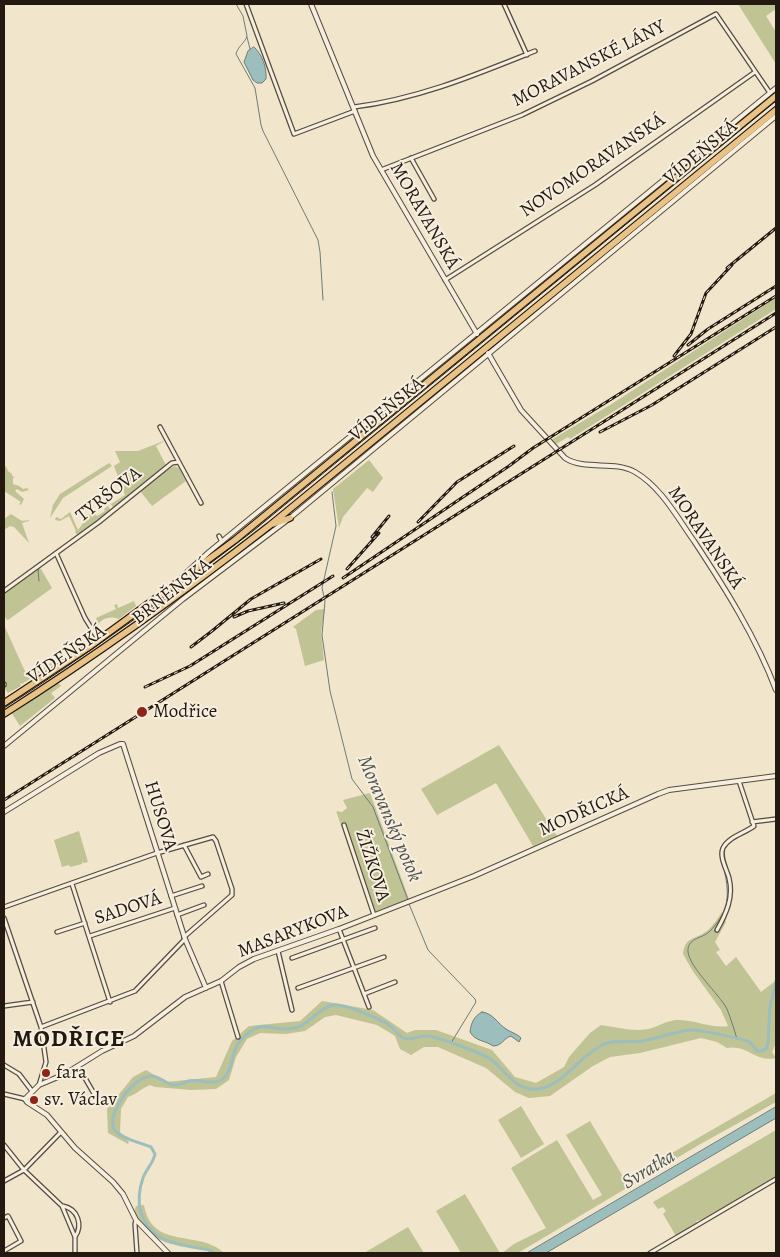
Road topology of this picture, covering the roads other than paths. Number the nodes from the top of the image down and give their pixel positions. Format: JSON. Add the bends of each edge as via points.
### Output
{"nodes":[{"id":1,"x":246,"y":4,"type":"edge"},
{"id":2,"x":311,"y":4,"type":"edge"},
{"id":3,"x":504,"y":4,"type":"edge"},
{"id":4,"x":535,"y":51,"type":"dead end"},
{"id":5,"x":526,"y":55,"type":"junction"},
{"id":6,"x":755,"y":72,"type":"junction"},
{"id":7,"x":776,"y":88,"type":"edge"},
{"id":8,"x":773,"y":95,"type":"edge"},
{"id":9,"x":354,"y":109,"type":"junction"},
{"id":10,"x":776,"y":110,"type":"edge"},
{"id":11,"x":776,"y":116,"type":"edge"},
{"id":12,"x":411,"y":158,"type":"junction"},
{"id":13,"x":381,"y":170,"type":"junction"},
{"id":14,"x":434,"y":199,"type":"dead end"},
{"id":15,"x":615,"y":244,"type":"junction"},
{"id":16,"x":445,"y":280,"type":"junction"},
{"id":17,"x":570,"y":286,"type":"junction"},
{"id":18,"x":477,"y":334,"type":"junction"},
{"id":19,"x":488,"y":354,"type":"junction"},
{"id":20,"x":160,"y":427,"type":"dead end"},
{"id":21,"x":179,"y":462,"type":"junction"},
{"id":22,"x":201,"y":503,"type":"dead end"},
{"id":23,"x":290,"y":518,"type":"junction"},
{"id":24,"x":269,"y":526,"type":"junction"},
{"id":25,"x":219,"y":536,"type":"dead end"},
{"id":26,"x":222,"y":542,"type":"junction"},
{"id":27,"x":56,"y":553,"type":"junction"},
{"id":28,"x":4,"y":591,"type":"edge"},
{"id":29,"x":161,"y":595,"type":"junction"},
{"id":30,"x":98,"y":640,"type":"junction"},
{"id":31,"x":776,"y":690,"type":"edge"},
{"id":32,"x":4,"y":703,"type":"edge"},
{"id":33,"x":4,"y":714,"type":"edge"},
{"id":34,"x":4,"y":746,"type":"edge"},
{"id":35,"x":776,"y":776,"type":"edge"},
{"id":36,"x":739,"y":780,"type":"junction"},
{"id":37,"x":4,"y":812,"type":"edge"},
{"id":38,"x":776,"y":819,"type":"edge"},
{"id":39,"x":752,"y":822,"type":"junction"},
{"id":40,"x":344,"y":825,"type":"dead end"},
{"id":41,"x":184,"y":845,"type":"junction"},
{"id":42,"x":158,"y":853,"type":"junction"},
{"id":43,"x":208,"y":874,"type":"dead end"},
{"id":44,"x":72,"y":884,"type":"junction"},
{"id":45,"x":202,"y":886,"type":"dead end"},
{"id":46,"x":171,"y":896,"type":"junction"},
{"id":47,"x":408,"y":902,"type":"joint"},
{"id":48,"x":204,"y":905,"type":"dead end"},
{"id":49,"x":4,"y":908,"type":"edge"},
{"id":50,"x":175,"y":908,"type":"junction"},
{"id":51,"x":177,"y":915,"type":"junction"},
{"id":52,"x":374,"y":915,"type":"junction"},
{"id":53,"x":4,"y":918,"type":"edge"},
{"id":54,"x":85,"y":923,"type":"junction"},
{"id":55,"x":374,"y":928,"type":"dead end"},
{"id":56,"x":339,"y":929,"type":"junction"},
{"id":57,"x":717,"y":930,"type":"dead end"},
{"id":58,"x":56,"y":932,"type":"dead end"},
{"id":59,"x":90,"y":936,"type":"junction"},
{"id":60,"x":184,"y":938,"type":"junction"},
{"id":61,"x":343,"y":940,"type":"junction"},
{"id":62,"x":278,"y":951,"type":"junction"},
{"id":63,"x":384,"y":957,"type":"dead end"},
{"id":64,"x":292,"y":958,"type":"dead end"},
{"id":65,"x":354,"y":968,"type":"junction"},
{"id":66,"x":221,"y":981,"type":"junction"},
{"id":67,"x":396,"y":982,"type":"dead end"},
{"id":68,"x":206,"y":988,"type":"junction"},
{"id":69,"x":298,"y":988,"type":"dead end"},
{"id":70,"x":364,"y":994,"type":"junction"},
{"id":71,"x":33,"y":1002,"type":"junction"},
{"id":72,"x":110,"y":1002,"type":"junction"},
{"id":73,"x":4,"y":1006,"type":"edge"},
{"id":74,"x":369,"y":1007,"type":"dead end"},
{"id":75,"x":292,"y":1010,"type":"dead end"},
{"id":76,"x":41,"y":1027,"type":"junction"},
{"id":77,"x":238,"y":1037,"type":"dead end"},
{"id":78,"x":4,"y":1065,"type":"edge"},
{"id":79,"x":78,"y":1065,"type":"junction"},
{"id":80,"x":39,"y":1085,"type":"junction"},
{"id":81,"x":32,"y":1090,"type":"junction"},
{"id":82,"x":4,"y":1094,"type":"edge"},
{"id":83,"x":25,"y":1099,"type":"junction"},
{"id":84,"x":100,"y":1104,"type":"dead end"},
{"id":85,"x":61,"y":1132,"type":"junction"},
{"id":86,"x":4,"y":1144,"type":"edge"},
{"id":87,"x":24,"y":1170,"type":"junction"},
{"id":88,"x":776,"y":1179,"type":"edge"},
{"id":89,"x":4,"y":1181,"type":"edge"},
{"id":90,"x":62,"y":1206,"type":"junction"},
{"id":91,"x":4,"y":1218,"type":"edge"},
{"id":92,"x":136,"y":1220,"type":"junction"},
{"id":93,"x":75,"y":1237,"type":"junction"},
{"id":94,"x":4,"y":1251,"type":"edge"},
{"id":95,"x":76,"y":1253,"type":"edge"},
{"id":96,"x":137,"y":1253,"type":"edge"},
{"id":97,"x":168,"y":1253,"type":"edge"},
{"id":98,"x":650,"y":1253,"type":"edge"}],
"edges":[{"from":1,"to":9,"type":"street","via":[[294,134]]},
{"from":2,"to":9,"type":"street"},
{"from":3,"to":5,"type":"street"},
{"from":4,"to":5,"type":"street"},
{"from":5,"to":9,"type":"street","via":[[416,96]]},
{"from":6,"to":8,"type":"street","name":"MORAVANSKÉ LÁNY"},
{"from":6,"to":12,"type":"street","name":"MORAVANSKÉ LÁNY","via":[[716,14],[522,115]]},
{"from":6,"to":16,"type":"street","name":"NOVOMORAVANSKÁ","via":[[595,185]]},
{"from":7,"to":8,"type":"street","name":"VÍDEŇSKÁ"},
{"from":8,"to":18,"type":"street","name":"VÍDEŇSKÁ"},
{"from":8,"to":29,"type":"highway","name":"VÍDEŇSKÁ","via":[[263,518]]},
{"from":9,"to":13,"type":"street","name":"MORAVANSKÁ"},
{"from":10,"to":15,"type":"highway","name":"VÍDEŇSKÁ"},
{"from":11,"to":17,"type":"street","name":"VÍDEŇSKÁ"},
{"from":12,"to":13,"type":"street","name":"MORAVANSKÉ LÁNY"},
{"from":12,"to":14,"type":"street"},
{"from":13,"to":16,"type":"street","name":"MORAVANSKÁ"},
{"from":15,"to":17,"type":"highway"},
{"from":15,"to":24,"type":"highway","name":"VÍDEŇSKÁ"},
{"from":16,"to":18,"type":"street","name":"MORAVANSKÁ"},
{"from":17,"to":19,"type":"street","name":"VÍDEŇSKÁ"},
{"from":18,"to":26,"type":"street","name":"VÍDEŇSKÁ"},
{"from":19,"to":23,"type":"street","name":"VÍDEŇSKÁ"},
{"from":19,"to":31,"type":"street","name":"MORAVANSKÁ","via":[[521,410],[565,458],[577,463],[619,467],[634,472],[671,507],[718,578]]},
{"from":20,"to":21,"type":"street"},
{"from":21,"to":22,"type":"street"},
{"from":21,"to":27,"type":"street","name":"TYRŠOVA","via":[[172,463]]},
{"from":23,"to":24,"type":"highway"},
{"from":23,"to":34,"type":"street","name":"BRNĚNSKÁ","via":[[183,599]]},
{"from":24,"to":33,"type":"highway","name":"VÍDEŇSKÁ","via":[[95,655]]},
{"from":25,"to":26,"type":"street"},
{"from":26,"to":29,"type":"street","name":"VÍDEŇSKÁ"},
{"from":27,"to":28,"type":"street","name":"TYRŠOVA"},
{"from":27,"to":30,"type":"street"},
{"from":29,"to":30,"type":"highway","name":"VÍDEŇSKÁ"},
{"from":30,"to":32,"type":"highway","name":"VÍDEŇSKÁ"},
{"from":35,"to":36,"type":"street","name":"MODŘICKÁ"},
{"from":36,"to":39,"type":"street"},
{"from":36,"to":47,"type":"street","name":"MODŘICKÁ","via":[[658,794],[480,874]]},
{"from":37,"to":42,"type":"street","name":"HUSOVA","via":[[99,753],[123,744]]},
{"from":38,"to":39,"type":"street"},
{"from":39,"to":57,"type":"street","via":[[752,828],[737,835],[722,850],[730,880],[730,898]]},
{"from":40,"to":52,"type":"street","name":"ŽIŽKOVA"},
{"from":41,"to":42,"type":"street"},
{"from":41,"to":43,"type":"street","via":[[201,877]]},
{"from":41,"to":60,"type":"street","via":[[214,837],[232,890],[232,895]]},
{"from":42,"to":44,"type":"street"},
{"from":42,"to":46,"type":"street","name":"HUSOVA"},
{"from":44,"to":49,"type":"street"},
{"from":44,"to":54,"type":"street","name":"SADOVÁ"},
{"from":45,"to":46,"type":"street"},
{"from":46,"to":50,"type":"street","name":"HUSOVA"},
{"from":47,"to":52,"type":"street","name":"MASARYKOVA"},
{"from":48,"to":51,"type":"street"},
{"from":50,"to":51,"type":"street","name":"HUSOVA"},
{"from":50,"to":59,"type":"street","name":"SADOVÁ"},
{"from":51,"to":60,"type":"street","name":"HUSOVA"},
{"from":52,"to":56,"type":"street","name":"MASARYKOVA"},
{"from":53,"to":71,"type":"street"},
{"from":54,"to":58,"type":"street"},
{"from":54,"to":59,"type":"street","name":"SADOVÁ"},
{"from":55,"to":61,"type":"street","name":"MASARYKOVA"},
{"from":56,"to":61,"type":"street"},
{"from":56,"to":62,"type":"street","name":"MASARYKOVA"},
{"from":59,"to":72,"type":"street","name":"SADOVÁ"},
{"from":60,"to":68,"type":"street","name":"HUSOVA"},
{"from":60,"to":72,"type":"street","via":[[135,991]]},
{"from":61,"to":64,"type":"street","name":"MASARYKOVA"},
{"from":61,"to":65,"type":"street"},
{"from":62,"to":66,"type":"street","name":"MASARYKOVA","via":[[254,959]]},
{"from":62,"to":75,"type":"street"},
{"from":63,"to":65,"type":"street"},
{"from":65,"to":69,"type":"street"},
{"from":65,"to":70,"type":"street"},
{"from":66,"to":68,"type":"street","name":"MASARYKOVA"},
{"from":66,"to":77,"type":"street"},
{"from":67,"to":70,"type":"street"},
{"from":68,"to":79,"type":"street","name":"MASARYKOVA","via":[[185,997],[134,1036]]},
{"from":70,"to":74,"type":"street"},
{"from":71,"to":73,"type":"street"},
{"from":71,"to":76,"type":"street"},
{"from":72,"to":76,"type":"street"},
{"from":76,"to":80,"type":"street","via":[[46,1062]]},
{"from":78,"to":81,"type":"street","via":[[19,1074]]},
{"from":79,"to":80,"type":"street","name":"MASARYKOVA"},
{"from":79,"to":84,"type":"street"},
{"from":80,"to":81,"type":"street","name":"MASARYKOVA"},
{"from":81,"to":83,"type":"street","name":"MASARYKOVA"},
{"from":82,"to":83,"type":"street"},
{"from":83,"to":85,"type":"street","via":[[47,1115]]},
{"from":85,"to":87,"type":"street"},
{"from":85,"to":92,"type":"street","via":[[113,1182]]},
{"from":86,"to":87,"type":"street"},
{"from":87,"to":89,"type":"street"},
{"from":87,"to":90,"type":"street"},
{"from":88,"to":98,"type":"street"},
{"from":90,"to":93,"type":"street"},
{"from":90,"to":93,"type":"street","via":[[72,1209],[78,1216]]},
{"from":91,"to":94,"type":"street","via":[[8,1216],[21,1241]]},
{"from":92,"to":96,"type":"street"},
{"from":92,"to":97,"type":"street"},
{"from":93,"to":95,"type":"street"}]}
